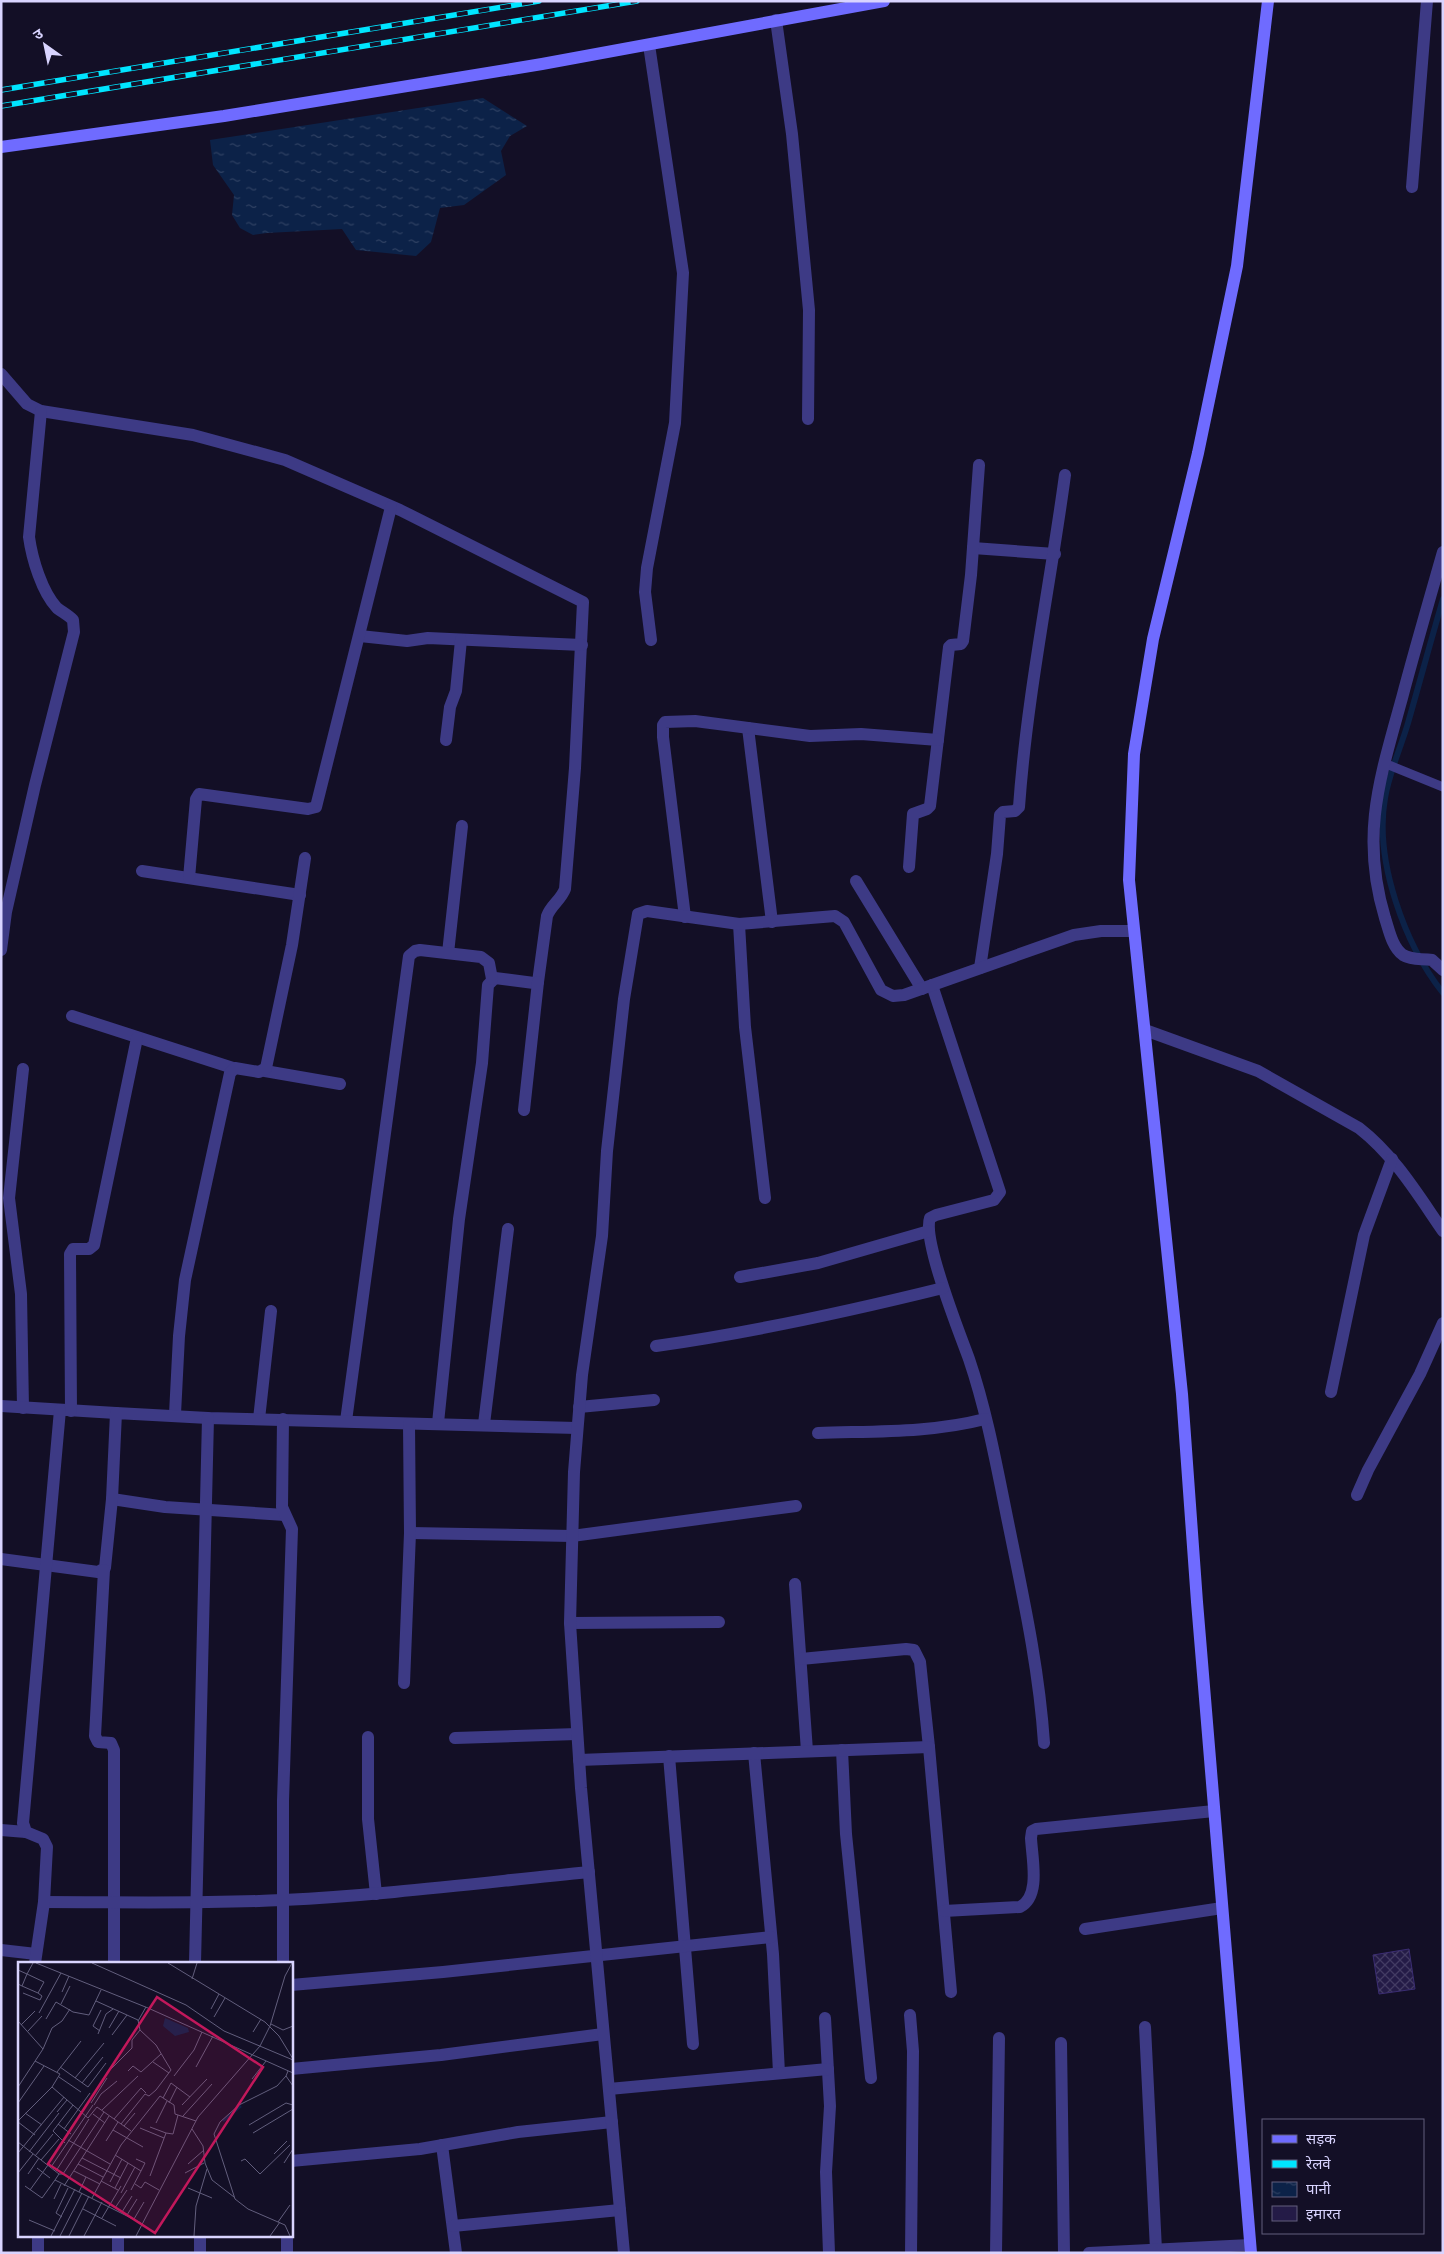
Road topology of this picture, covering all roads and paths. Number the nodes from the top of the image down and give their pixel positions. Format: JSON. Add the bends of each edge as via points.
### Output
{"nodes":[{"id":1,"x":884,"y":1,"type":"edge"},
{"id":2,"x":1268,"y":1,"type":"edge"},
{"id":3,"x":1427,"y":1,"type":"edge"},
{"id":4,"x":776,"y":20,"type":"junction"},
{"id":5,"x":650,"y":45,"type":"junction"},
{"id":6,"x":1,"y":147,"type":"edge"},
{"id":7,"x":1412,"y":187,"type":"dead end"},
{"id":8,"x":1,"y":374,"type":"edge"},
{"id":9,"x":41,"y":411,"type":"junction"},
{"id":10,"x":808,"y":419,"type":"dead end"},
{"id":11,"x":979,"y":465,"type":"dead end"},
{"id":12,"x":1065,"y":475,"type":"dead end"},
{"id":13,"x":391,"y":507,"type":"junction"},
{"id":14,"x":973,"y":548,"type":"junction"},
{"id":15,"x":1443,"y":552,"type":"edge"},
{"id":16,"x":1054,"y":554,"type":"junction"},
{"id":17,"x":360,"y":636,"type":"junction"},
{"id":18,"x":461,"y":640,"type":"junction"},
{"id":19,"x":651,"y":640,"type":"dead end"},
{"id":20,"x":582,"y":645,"type":"junction"},
{"id":21,"x":748,"y":728,"type":"junction"},
{"id":22,"x":446,"y":740,"type":"dead end"},
{"id":23,"x":938,"y":740,"type":"junction"},
{"id":24,"x":1387,"y":764,"type":"junction"},
{"id":25,"x":1443,"y":787,"type":"edge"},
{"id":26,"x":462,"y":826,"type":"dead end"},
{"id":27,"x":305,"y":858,"type":"dead end"},
{"id":28,"x":909,"y":867,"type":"dead end"},
{"id":29,"x":142,"y":871,"type":"dead end"},
{"id":30,"x":189,"y":878,"type":"junction"},
{"id":31,"x":856,"y":881,"type":"dead end"},
{"id":32,"x":300,"y":895,"type":"junction"},
{"id":33,"x":685,"y":917,"type":"junction"},
{"id":34,"x":772,"y":922,"type":"junction"},
{"id":35,"x":740,"y":924,"type":"junction"},
{"id":36,"x":1134,"y":931,"type":"junction"},
{"id":37,"x":1,"y":950,"type":"edge"},
{"id":38,"x":448,"y":953,"type":"junction"},
{"id":39,"x":980,"y":968,"type":"junction"},
{"id":40,"x":1443,"y":970,"type":"edge"},
{"id":41,"x":492,"y":979,"type":"junction"},
{"id":42,"x":538,"y":982,"type":"junction"},
{"id":43,"x":927,"y":987,"type":"junction"},
{"id":44,"x":72,"y":1016,"type":"dead end"},
{"id":45,"x":1145,"y":1030,"type":"junction"},
{"id":46,"x":137,"y":1038,"type":"junction"},
{"id":47,"x":233,"y":1068,"type":"junction"},
{"id":48,"x":23,"y":1069,"type":"dead end"},
{"id":49,"x":265,"y":1070,"type":"junction"},
{"id":50,"x":340,"y":1084,"type":"dead end"},
{"id":51,"x":524,"y":1110,"type":"dead end"},
{"id":52,"x":1392,"y":1158,"type":"junction"},
{"id":53,"x":765,"y":1198,"type":"dead end"},
{"id":54,"x":508,"y":1229,"type":"dead end"},
{"id":55,"x":929,"y":1231,"type":"junction"},
{"id":56,"x":1443,"y":1232,"type":"edge"},
{"id":57,"x":740,"y":1278,"type":"dead end"},
{"id":58,"x":943,"y":1288,"type":"junction"},
{"id":59,"x":271,"y":1311,"type":"dead end"},
{"id":60,"x":1443,"y":1322,"type":"edge"},
{"id":61,"x":656,"y":1346,"type":"dead end"},
{"id":62,"x":1331,"y":1392,"type":"dead end"},
{"id":63,"x":654,"y":1400,"type":"dead end"},
{"id":64,"x":1,"y":1406,"type":"edge"},
{"id":65,"x":579,"y":1407,"type":"junction"},
{"id":66,"x":23,"y":1408,"type":"junction"},
{"id":67,"x":66,"y":1410,"type":"junction"},
{"id":68,"x":116,"y":1413,"type":"junction"},
{"id":69,"x":176,"y":1414,"type":"junction"},
{"id":70,"x":208,"y":1418,"type":"junction"},
{"id":71,"x":260,"y":1419,"type":"junction"},
{"id":72,"x":283,"y":1419,"type":"junction"},
{"id":73,"x":985,"y":1419,"type":"junction"},
{"id":74,"x":346,"y":1421,"type":"junction"},
{"id":75,"x":438,"y":1423,"type":"junction"},
{"id":76,"x":409,"y":1424,"type":"junction"},
{"id":77,"x":484,"y":1424,"type":"junction"},
{"id":78,"x":577,"y":1428,"type":"junction"},
{"id":79,"x":818,"y":1433,"type":"dead end"},
{"id":80,"x":1357,"y":1495,"type":"dead end"},
{"id":81,"x":112,"y":1499,"type":"junction"},
{"id":82,"x":796,"y":1506,"type":"dead end"},
{"id":83,"x":206,"y":1510,"type":"junction"},
{"id":84,"x":285,"y":1515,"type":"junction"},
{"id":85,"x":410,"y":1533,"type":"junction"},
{"id":86,"x":572,"y":1536,"type":"junction"},
{"id":87,"x":1,"y":1559,"type":"edge"},
{"id":88,"x":48,"y":1565,"type":"junction"},
{"id":89,"x":104,"y":1570,"type":"junction"},
{"id":90,"x":795,"y":1584,"type":"dead end"},
{"id":91,"x":719,"y":1622,"type":"dead end"},
{"id":92,"x":570,"y":1623,"type":"junction"},
{"id":93,"x":801,"y":1659,"type":"junction"},
{"id":94,"x":404,"y":1684,"type":"dead end"},
{"id":95,"x":577,"y":1734,"type":"junction"},
{"id":96,"x":368,"y":1737,"type":"dead end"},
{"id":97,"x":456,"y":1738,"type":"dead end"},
{"id":98,"x":1044,"y":1743,"type":"dead end"},
{"id":99,"x":929,"y":1747,"type":"junction"},
{"id":100,"x":842,"y":1750,"type":"junction"},
{"id":101,"x":807,"y":1751,"type":"junction"},
{"id":102,"x":754,"y":1753,"type":"junction"},
{"id":103,"x":669,"y":1756,"type":"junction"},
{"id":104,"x":579,"y":1760,"type":"junction"},
{"id":105,"x":1214,"y":1811,"type":"junction"},
{"id":106,"x":1,"y":1830,"type":"edge"},
{"id":107,"x":26,"y":1832,"type":"junction"},
{"id":108,"x":589,"y":1872,"type":"junction"},
{"id":109,"x":376,"y":1894,"type":"junction"},
{"id":110,"x":282,"y":1900,"type":"junction"},
{"id":111,"x":44,"y":1902,"type":"junction"},
{"id":112,"x":114,"y":1902,"type":"junction"},
{"id":113,"x":196,"y":1903,"type":"junction"},
{"id":114,"x":1222,"y":1908,"type":"junction"},
{"id":115,"x":944,"y":1910,"type":"junction"},
{"id":116,"x":1085,"y":1929,"type":"dead end"},
{"id":117,"x":771,"y":1937,"type":"junction"},
{"id":118,"x":686,"y":1947,"type":"junction"},
{"id":119,"x":1,"y":1950,"type":"edge"},
{"id":120,"x":596,"y":1955,"type":"junction"},
{"id":121,"x":36,"y":1958,"type":"edge"},
{"id":122,"x":114,"y":1962,"type":"edge"},
{"id":123,"x":195,"y":1962,"type":"edge"},
{"id":124,"x":283,"y":1962,"type":"edge"},
{"id":125,"x":292,"y":1985,"type":"edge"},
{"id":126,"x":951,"y":1992,"type":"dead end"},
{"id":127,"x":910,"y":2015,"type":"dead end"},
{"id":128,"x":826,"y":2018,"type":"dead end"},
{"id":129,"x":1145,"y":2027,"type":"dead end"},
{"id":130,"x":603,"y":2034,"type":"junction"},
{"id":131,"x":999,"y":2038,"type":"dead end"},
{"id":132,"x":1061,"y":2043,"type":"dead end"},
{"id":133,"x":693,"y":2044,"type":"dead end"},
{"id":134,"x":292,"y":2069,"type":"edge"},
{"id":135,"x":828,"y":2069,"type":"junction"},
{"id":136,"x":778,"y":2073,"type":"junction"},
{"id":137,"x":871,"y":2078,"type":"dead end"},
{"id":138,"x":609,"y":2089,"type":"junction"},
{"id":139,"x":612,"y":2122,"type":"junction"},
{"id":140,"x":442,"y":2145,"type":"junction"},
{"id":141,"x":292,"y":2162,"type":"edge"},
{"id":142,"x":620,"y":2210,"type":"junction"},
{"id":143,"x":452,"y":2226,"type":"junction"},
{"id":144,"x":38,"y":2236,"type":"edge"},
{"id":145,"x":118,"y":2236,"type":"edge"},
{"id":146,"x":200,"y":2236,"type":"edge"},
{"id":147,"x":288,"y":2236,"type":"edge"},
{"id":148,"x":1251,"y":2249,"type":"edge"},
{"id":149,"x":1156,"y":2250,"type":"junction"},
{"id":150,"x":38,"y":2253,"type":"edge"},
{"id":151,"x":118,"y":2253,"type":"edge"},
{"id":152,"x":200,"y":2253,"type":"edge"},
{"id":153,"x":287,"y":2253,"type":"edge"},
{"id":154,"x":456,"y":2253,"type":"edge"},
{"id":155,"x":624,"y":2253,"type":"edge"},
{"id":156,"x":829,"y":2253,"type":"edge"},
{"id":157,"x":911,"y":2253,"type":"edge"},
{"id":158,"x":996,"y":2253,"type":"edge"},
{"id":159,"x":1064,"y":2253,"type":"edge"},
{"id":160,"x":1088,"y":2253,"type":"edge"}],
"edges":[{"from":1,"to":4,"type":"street"},
{"from":2,"to":36,"type":"street","via":[[1237,266],[1198,453],[1153,639],[1134,754],[1129,880]]},
{"from":3,"to":7,"type":"street"},
{"from":4,"to":5,"type":"street"},
{"from":4,"to":10,"type":"street","via":[[792,134],[808,301]]},
{"from":5,"to":6,"type":"street","via":[[224,116]]},
{"from":5,"to":19,"type":"street","via":[[683,273],[675,423],[646,576]]},
{"from":8,"to":9,"type":"street","via":[[27,404]]},
{"from":9,"to":13,"type":"street","via":[[193,435],[285,460]]},
{"from":9,"to":37,"type":"street","via":[[30,549],[50,598],[73,620],[74,632],[35,785],[6,912]]},
{"from":11,"to":14,"type":"street"},
{"from":12,"to":16,"type":"street"},
{"from":13,"to":17,"type":"street"},
{"from":13,"to":20,"type":"street","via":[[580,599],[584,606]]},
{"from":14,"to":16,"type":"street"},
{"from":14,"to":23,"type":"street","via":[[963,641],[949,647]]},
{"from":15,"to":24,"type":"street"},
{"from":16,"to":39,"type":"street","via":[[1028,713],[1019,807],[1016,812],[1000,815],[998,854]]},
{"from":17,"to":18,"type":"street","via":[[407,641],[424,638]]},
{"from":17,"to":30,"type":"street","via":[[316,807],[308,809],[199,794]]},
{"from":18,"to":20,"type":"street"},
{"from":18,"to":22,"type":"street","via":[[456,691],[450,707]]},
{"from":20,"to":42,"type":"street","via":[[565,889],[547,916]]},
{"from":21,"to":23,"type":"street","via":[[810,736],[860,734]]},
{"from":21,"to":33,"type":"street","via":[[670,720],[663,724]]},
{"from":21,"to":34,"type":"street"},
{"from":23,"to":28,"type":"street","via":[[930,806],[916,811],[913,816]]},
{"from":24,"to":25,"type":"lane"},
{"from":24,"to":40,"type":"street","via":[[1376,796],[1374,817],[1376,880],[1394,945],[1404,956],[1424,960]]},
{"from":26,"to":38,"type":"street"},
{"from":27,"to":32,"type":"street"},
{"from":29,"to":30,"type":"street"},
{"from":30,"to":32,"type":"street"},
{"from":31,"to":43,"type":"street"},
{"from":32,"to":49,"type":"street"},
{"from":33,"to":35,"type":"street"},
{"from":33,"to":65,"type":"street","via":[[642,911],[636,920],[607,1151],[602,1236]]},
{"from":34,"to":35,"type":"street"},
{"from":34,"to":43,"type":"street","via":[[835,916],[844,922],[881,990],[893,996]]},
{"from":35,"to":53,"type":"street","via":[[745,1027]]},
{"from":36,"to":39,"type":"street","via":[[1074,935]]},
{"from":36,"to":45,"type":"street"},
{"from":38,"to":41,"type":"street","via":[[485,959],[491,968]]},
{"from":38,"to":74,"type":"street","via":[[414,951],[407,964]]},
{"from":39,"to":43,"type":"street"},
{"from":41,"to":42,"type":"street"},
{"from":41,"to":75,"type":"street","via":[[488,985],[482,1063],[459,1219]]},
{"from":42,"to":51,"type":"street"},
{"from":43,"to":55,"type":"street","via":[[1000,1192],[994,1200],[930,1218]]},
{"from":44,"to":46,"type":"street"},
{"from":45,"to":52,"type":"street","via":[[1258,1070],[1359,1128]]},
{"from":45,"to":105,"type":"street","via":[[1182,1394]]},
{"from":46,"to":47,"type":"street"},
{"from":46,"to":67,"type":"street","via":[[94,1245],[73,1249],[70,1254]]},
{"from":47,"to":49,"type":"street"},
{"from":47,"to":69,"type":"street","via":[[185,1280]]},
{"from":48,"to":66,"type":"street","via":[[9,1198],[21,1294]]},
{"from":49,"to":50,"type":"street"},
{"from":52,"to":56,"type":"street"},
{"from":52,"to":62,"type":"street","via":[[1364,1235]]},
{"from":54,"to":77,"type":"street"},
{"from":55,"to":57,"type":"street","via":[[818,1262]]},
{"from":55,"to":58,"type":"street"},
{"from":58,"to":61,"type":"street","via":[[753,1332]]},
{"from":58,"to":73,"type":"street","via":[[969,1360]]},
{"from":59,"to":71,"type":"street"},
{"from":60,"to":80,"type":"street","via":[[1420,1374]]},
{"from":63,"to":65,"type":"street"},
{"from":64,"to":66,"type":"street"},
{"from":65,"to":78,"type":"street"},
{"from":66,"to":67,"type":"street"},
{"from":67,"to":68,"type":"street"},
{"from":67,"to":88,"type":"street"},
{"from":68,"to":69,"type":"street"},
{"from":68,"to":81,"type":"street"},
{"from":69,"to":70,"type":"street"},
{"from":70,"to":71,"type":"street"},
{"from":70,"to":83,"type":"street"},
{"from":71,"to":72,"type":"street"},
{"from":72,"to":74,"type":"street"},
{"from":72,"to":84,"type":"street","via":[[281,1500]]},
{"from":73,"to":79,"type":"street","via":[[932,1429]]},
{"from":73,"to":98,"type":"street","via":[[1035,1656]]},
{"from":74,"to":76,"type":"street"},
{"from":75,"to":76,"type":"street"},
{"from":75,"to":77,"type":"street"},
{"from":76,"to":85,"type":"street"},
{"from":77,"to":78,"type":"street"},
{"from":78,"to":86,"type":"street"},
{"from":81,"to":83,"type":"street"},
{"from":81,"to":89,"type":"street"},
{"from":82,"to":86,"type":"street"},
{"from":83,"to":84,"type":"street"},
{"from":83,"to":113,"type":"street"},
{"from":84,"to":110,"type":"street","via":[[292,1529]]},
{"from":85,"to":86,"type":"street"},
{"from":85,"to":94,"type":"street"},
{"from":86,"to":92,"type":"street"},
{"from":87,"to":88,"type":"street"},
{"from":88,"to":89,"type":"street","via":[[98,1572]]},
{"from":88,"to":107,"type":"street","via":[[23,1820]]},
{"from":89,"to":112,"type":"street","via":[[95,1736],[98,1742],[111,1743],[114,1750]]},
{"from":90,"to":93,"type":"street"},
{"from":91,"to":92,"type":"street"},
{"from":92,"to":95,"type":"street"},
{"from":93,"to":99,"type":"street","via":[[914,1650],[920,1662]]},
{"from":93,"to":101,"type":"street"},
{"from":95,"to":97,"type":"street"},
{"from":95,"to":104,"type":"street"},
{"from":96,"to":109,"type":"street","via":[[368,1820]]},
{"from":99,"to":100,"type":"street"},
{"from":99,"to":115,"type":"street"},
{"from":100,"to":101,"type":"street"},
{"from":100,"to":137,"type":"street","via":[[846,1834]]},
{"from":101,"to":102,"type":"street"},
{"from":102,"to":103,"type":"street"},
{"from":102,"to":117,"type":"street"},
{"from":103,"to":104,"type":"street"},
{"from":103,"to":118,"type":"street"},
{"from":104,"to":108,"type":"street"},
{"from":105,"to":114,"type":"street"},
{"from":105,"to":115,"type":"street","via":[[1036,1828],[1031,1838],[1033,1886],[1028,1903],[1020,1907]]},
{"from":106,"to":107,"type":"street"},
{"from":107,"to":111,"type":"street","via":[[47,1844]]},
{"from":108,"to":109,"type":"street"},
{"from":108,"to":120,"type":"street"},
{"from":109,"to":110,"type":"street"},
{"from":110,"to":113,"type":"street"},
{"from":110,"to":124,"type":"street"},
{"from":111,"to":112,"type":"street"},
{"from":111,"to":121,"type":"street"},
{"from":112,"to":113,"type":"street"},
{"from":112,"to":122,"type":"street"},
{"from":113,"to":123,"type":"street"},
{"from":114,"to":116,"type":"street"},
{"from":114,"to":148,"type":"street"},
{"from":115,"to":126,"type":"street"},
{"from":117,"to":118,"type":"street"},
{"from":117,"to":136,"type":"street"},
{"from":118,"to":120,"type":"street"},
{"from":118,"to":133,"type":"street"},
{"from":119,"to":121,"type":"street"},
{"from":120,"to":125,"type":"street"},
{"from":120,"to":130,"type":"street"},
{"from":127,"to":157,"type":"street","via":[[913,2051]]},
{"from":128,"to":135,"type":"street"},
{"from":129,"to":149,"type":"street"},
{"from":130,"to":134,"type":"street","via":[[441,2055]]},
{"from":130,"to":138,"type":"street"},
{"from":131,"to":158,"type":"street"},
{"from":132,"to":159,"type":"street"},
{"from":135,"to":136,"type":"street"},
{"from":135,"to":156,"type":"street","via":[[830,2106],[826,2172]]},
{"from":136,"to":138,"type":"street"},
{"from":138,"to":139,"type":"street"},
{"from":139,"to":140,"type":"street","via":[[518,2132]]},
{"from":139,"to":142,"type":"street"},
{"from":140,"to":141,"type":"street"},
{"from":140,"to":143,"type":"street"},
{"from":142,"to":143,"type":"street"},
{"from":142,"to":155,"type":"street"},
{"from":143,"to":154,"type":"street"},
{"from":144,"to":150,"type":"street"},
{"from":145,"to":151,"type":"street"},
{"from":146,"to":152,"type":"street"},
{"from":147,"to":153,"type":"street"},
{"from":148,"to":149,"type":"street"},
{"from":149,"to":160,"type":"street"}]}
